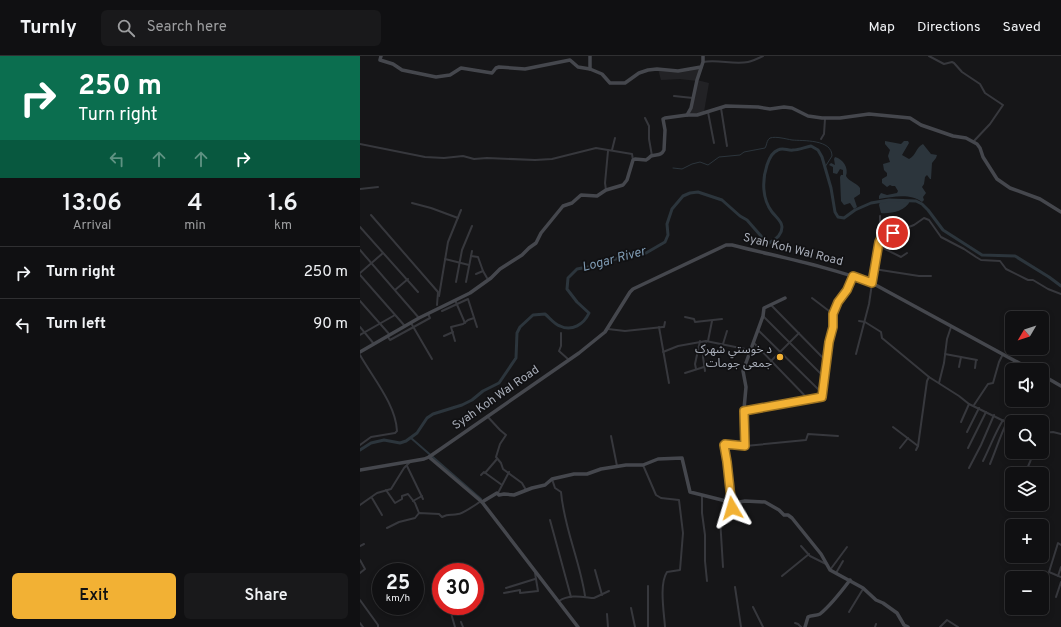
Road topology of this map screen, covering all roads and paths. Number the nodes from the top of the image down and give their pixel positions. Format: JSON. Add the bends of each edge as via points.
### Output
{"nodes":[{"id":1,"x":381,"y":56,"type":"edge"},
{"id":2,"x":590,"y":56,"type":"edge"},
{"id":3,"x":703,"y":56,"type":"edge"},
{"id":4,"x":763,"y":56,"type":"edge"},
{"id":5,"x":929,"y":56,"type":"edge"},
{"id":6,"x":703,"y":62,"type":"junction"},
{"id":7,"x":701,"y":67,"type":"junction"},
{"id":8,"x":590,"y":70,"type":"junction"},
{"id":9,"x":674,"y":96,"type":"dead end"},
{"id":10,"x":693,"y":98,"type":"junction"},
{"id":11,"x":721,"y":108,"type":"junction"},
{"id":12,"x":708,"y":112,"type":"junction"},
{"id":13,"x":687,"y":115,"type":"junction"},
{"id":14,"x":645,"y":118,"type":"dead end"},
{"id":15,"x":824,"y":118,"type":"junction"},
{"id":16,"x":615,"y":138,"type":"dead end"},
{"id":17,"x":821,"y":139,"type":"dead end"},
{"id":18,"x":973,"y":142,"type":"junction"},
{"id":19,"x":714,"y":143,"type":"dead end"},
{"id":20,"x":360,"y":144,"type":"edge"},
{"id":21,"x":728,"y":146,"type":"dead end"},
{"id":22,"x":608,"y":150,"type":"junction"},
{"id":23,"x":612,"y":150,"type":"junction"},
{"id":24,"x":652,"y":156,"type":"junction"},
{"id":25,"x":633,"y":160,"type":"junction"},
{"id":26,"x":378,"y":187,"type":"dead end"},
{"id":27,"x":360,"y":189,"type":"edge"},
{"id":28,"x":606,"y":190,"type":"junction"},
{"id":29,"x":412,"y":203,"type":"dead end"},
{"id":30,"x":461,"y":210,"type":"dead end"},
{"id":31,"x":1061,"y":212,"type":"edge"},
{"id":32,"x":371,"y":215,"type":"dead end"},
{"id":33,"x":880,"y":216,"type":"dead end"},
{"id":34,"x":458,"y":218,"type":"junction"},
{"id":35,"x":472,"y":226,"type":"dead end"},
{"id":36,"x":360,"y":227,"type":"edge"},
{"id":37,"x":879,"y":242,"type":"junction"},
{"id":38,"x":878,"y":247,"type":"junction"},
{"id":39,"x":360,"y":250,"type":"edge"},
{"id":40,"x":472,"y":251,"type":"dead end"},
{"id":41,"x":383,"y":253,"type":"junction"},
{"id":42,"x":907,"y":253,"type":"dead end"},
{"id":43,"x":471,"y":256,"type":"junction"},
{"id":44,"x":445,"y":259,"type":"junction"},
{"id":45,"x":460,"y":262,"type":"junction"},
{"id":46,"x":371,"y":263,"type":"junction"},
{"id":47,"x":469,"y":265,"type":"junction"},
{"id":48,"x":874,"y":269,"type":"junction"},
{"id":49,"x":483,"y":271,"type":"junction"},
{"id":50,"x":360,"y":274,"type":"edge"},
{"id":51,"x":476,"y":274,"type":"dead end"},
{"id":52,"x":853,"y":276,"type":"junction"},
{"id":53,"x":931,"y":276,"type":"dead end"},
{"id":54,"x":487,"y":278,"type":"dead end"},
{"id":55,"x":408,"y":279,"type":"junction"},
{"id":56,"x":456,"y":282,"type":"dead end"},
{"id":57,"x":466,"y":282,"type":"dead end"},
{"id":58,"x":872,"y":283,"type":"junction"},
{"id":59,"x":395,"y":290,"type":"junction"},
{"id":60,"x":418,"y":292,"type":"dead end"},
{"id":61,"x":1061,"y":294,"type":"edge"},
{"id":62,"x":785,"y":298,"type":"dead end"},
{"id":63,"x":812,"y":298,"type":"dead end"},
{"id":64,"x":360,"y":300,"type":"edge"},
{"id":65,"x":456,"y":302,"type":"junction"},
{"id":66,"x":771,"y":305,"type":"junction"},
{"id":67,"x":437,"y":307,"type":"junction"},
{"id":68,"x":442,"y":311,"type":"dead end"},
{"id":69,"x":428,"y":314,"type":"junction"},
{"id":70,"x":833,"y":314,"type":"junction"},
{"id":71,"x":395,"y":315,"type":"junction"},
{"id":72,"x":763,"y":316,"type":"junction"},
{"id":73,"x":685,"y":317,"type":"dead end"},
{"id":74,"x":419,"y":318,"type":"junction"},
{"id":75,"x":474,"y":318,"type":"junction"},
{"id":76,"x":722,"y":319,"type":"dead end"},
{"id":77,"x":712,"y":321,"type":"junction"},
{"id":78,"x":859,"y":321,"type":"dead end"},
{"id":79,"x":665,"y":322,"type":"dead end"},
{"id":80,"x":865,"y":322,"type":"junction"},
{"id":81,"x":465,"y":323,"type":"junction"},
{"id":82,"x":381,"y":324,"type":"junction"},
{"id":83,"x":412,"y":325,"type":"junction"},
{"id":84,"x":405,"y":326,"type":"junction"},
{"id":85,"x":360,"y":327,"type":"edge"},
{"id":86,"x":477,"y":327,"type":"dead end"},
{"id":87,"x":659,"y":327,"type":"junction"},
{"id":88,"x":951,"y":327,"type":"junction"},
{"id":89,"x":608,"y":329,"type":"junction"},
{"id":90,"x":758,"y":329,"type":"junction"},
{"id":91,"x":727,"y":331,"type":"dead end"},
{"id":92,"x":365,"y":332,"type":"junction"},
{"id":93,"x":453,"y":332,"type":"junction"},
{"id":94,"x":561,"y":333,"type":"dead end"},
{"id":95,"x":799,"y":333,"type":"junction"},
{"id":96,"x":360,"y":335,"type":"edge"},
{"id":97,"x":388,"y":336,"type":"junction"},
{"id":98,"x":444,"y":336,"type":"dead end"},
{"id":99,"x":456,"y":341,"type":"dead end"},
{"id":100,"x":700,"y":341,"type":"junction"},
{"id":101,"x":707,"y":341,"type":"junction"},
{"id":102,"x":753,"y":342,"type":"junction"},
{"id":103,"x":790,"y":342,"type":"junction"},
{"id":104,"x":374,"y":344,"type":"junction"},
{"id":105,"x":723,"y":344,"type":"junction"},
{"id":106,"x":750,"y":350,"type":"junction"},
{"id":107,"x":663,"y":352,"type":"junction"},
{"id":108,"x":781,"y":352,"type":"junction"},
{"id":109,"x":360,"y":354,"type":"edge"},
{"id":110,"x":856,"y":354,"type":"dead end"},
{"id":111,"x":946,"y":354,"type":"junction"},
{"id":112,"x":1003,"y":354,"type":"junction"},
{"id":113,"x":961,"y":357,"type":"junction"},
{"id":114,"x":432,"y":359,"type":"dead end"},
{"id":115,"x":569,"y":360,"type":"junction"},
{"id":116,"x":771,"y":361,"type":"junction"},
{"id":117,"x":827,"y":362,"type":"junction"},
{"id":118,"x":1019,"y":363,"type":"edge"},
{"id":119,"x":704,"y":367,"type":"junction"},
{"id":120,"x":959,"y":367,"type":"dead end"},
{"id":121,"x":975,"y":368,"type":"dead end"},
{"id":122,"x":696,"y":369,"type":"junction"},
{"id":123,"x":705,"y":371,"type":"dead end"},
{"id":124,"x":685,"y":373,"type":"dead end"},
{"id":125,"x":824,"y":377,"type":"junction"},
{"id":126,"x":929,"y":377,"type":"junction"},
{"id":127,"x":1049,"y":379,"type":"edge"},
{"id":128,"x":670,"y":383,"type":"dead end"},
{"id":129,"x":938,"y":383,"type":"junction"},
{"id":130,"x":1061,"y":386,"type":"edge"},
{"id":131,"x":822,"y":394,"type":"junction"},
{"id":132,"x":809,"y":400,"type":"junction"},
{"id":133,"x":970,"y":404,"type":"junction"},
{"id":134,"x":974,"y":406,"type":"junction"},
{"id":135,"x":979,"y":408,"type":"junction"},
{"id":136,"x":744,"y":411,"type":"junction"},
{"id":137,"x":986,"y":412,"type":"junction"},
{"id":138,"x":994,"y":415,"type":"junction"},
{"id":139,"x":487,"y":416,"type":"junction"},
{"id":140,"x":1003,"y":420,"type":"joint"},
{"id":141,"x":961,"y":422,"type":"dead end"},
{"id":142,"x":1005,"y":426,"type":"edge"},
{"id":143,"x":893,"y":427,"type":"dead end"},
{"id":144,"x":967,"y":432,"type":"dead end"},
{"id":145,"x":1049,"y":433,"type":"edge"},
{"id":146,"x":1061,"y":434,"type":"edge"},
{"id":147,"x":611,"y":436,"type":"dead end"},
{"id":148,"x":838,"y":436,"type":"dead end"},
{"id":149,"x":908,"y":438,"type":"junction"},
{"id":150,"x":360,"y":445,"type":"edge"},
{"id":151,"x":745,"y":446,"type":"junction"},
{"id":152,"x":918,"y":446,"type":"junction"},
{"id":153,"x":900,"y":448,"type":"dead end"},
{"id":154,"x":968,"y":448,"type":"dead end"},
{"id":155,"x":916,"y":450,"type":"dead end"},
{"id":156,"x":430,"y":456,"type":"junction"},
{"id":157,"x":498,"y":459,"type":"junction"},
{"id":158,"x":411,"y":461,"type":"junction"},
{"id":159,"x":983,"y":461,"type":"dead end"},
{"id":160,"x":990,"y":464,"type":"dead end"},
{"id":161,"x":643,"y":465,"type":"junction"},
{"id":162,"x":407,"y":466,"type":"junction"},
{"id":163,"x":617,"y":467,"type":"junction"},
{"id":164,"x":969,"y":468,"type":"dead end"},
{"id":165,"x":360,"y":470,"type":"edge"},
{"id":166,"x":485,"y":472,"type":"junction"},
{"id":167,"x":509,"y":472,"type":"junction"},
{"id":168,"x":481,"y":475,"type":"dead end"},
{"id":169,"x":552,"y":479,"type":"junction"},
{"id":170,"x":502,"y":485,"type":"junction"},
{"id":171,"x":386,"y":490,"type":"junction"},
{"id":172,"x":526,"y":490,"type":"junction"},
{"id":173,"x":497,"y":494,"type":"junction"},
{"id":174,"x":702,"y":495,"type":"junction"},
{"id":175,"x":422,"y":496,"type":"junction"},
{"id":176,"x":372,"y":498,"type":"junction"},
{"id":177,"x":423,"y":499,"type":"dead end"},
{"id":178,"x":413,"y":501,"type":"junction"},
{"id":179,"x":482,"y":501,"type":"junction"},
{"id":180,"x":731,"y":501,"type":"junction"},
{"id":181,"x":360,"y":505,"type":"edge"},
{"id":182,"x":419,"y":513,"type":"junction"},
{"id":183,"x":382,"y":515,"type":"dead end"},
{"id":184,"x":550,"y":520,"type":"dead end"},
{"id":185,"x":387,"y":528,"type":"dead end"},
{"id":186,"x":364,"y":544,"type":"dead end"},
{"id":187,"x":1061,"y":545,"type":"edge"},
{"id":188,"x":360,"y":546,"type":"edge"},
{"id":189,"x":801,"y":546,"type":"dead end"},
{"id":190,"x":847,"y":547,"type":"dead end"},
{"id":191,"x":809,"y":554,"type":"junction"},
{"id":192,"x":360,"y":560,"type":"edge"},
{"id":193,"x":843,"y":561,"type":"dead end"},
{"id":194,"x":826,"y":564,"type":"junction"},
{"id":195,"x":723,"y":567,"type":"dead end"},
{"id":196,"x":1061,"y":567,"type":"edge"},
{"id":197,"x":595,"y":570,"type":"dead end"},
{"id":198,"x":830,"y":570,"type":"junction"},
{"id":199,"x":360,"y":573,"type":"edge"},
{"id":200,"x":535,"y":573,"type":"junction"},
{"id":201,"x":836,"y":573,"type":"junction"},
{"id":202,"x":782,"y":576,"type":"dead end"},
{"id":203,"x":1058,"y":576,"type":"junction"},
{"id":204,"x":1061,"y":577,"type":"edge"},
{"id":205,"x":535,"y":579,"type":"junction"},
{"id":206,"x":707,"y":581,"type":"dead end"},
{"id":207,"x":850,"y":581,"type":"junction"},
{"id":208,"x":1061,"y":582,"type":"edge"},
{"id":209,"x":648,"y":586,"type":"dead end"},
{"id":210,"x":735,"y":587,"type":"dead end"},
{"id":211,"x":506,"y":588,"type":"dead end"},
{"id":212,"x":862,"y":590,"type":"junction"},
{"id":213,"x":609,"y":591,"type":"dead end"},
{"id":214,"x":504,"y":593,"type":"dead end"},
{"id":215,"x":602,"y":595,"type":"junction"},
{"id":216,"x":585,"y":596,"type":"junction"},
{"id":217,"x":571,"y":597,"type":"junction"},
{"id":218,"x":1056,"y":597,"type":"dead end"},
{"id":219,"x":360,"y":600,"type":"edge"},
{"id":220,"x":558,"y":601,"type":"junction"},
{"id":221,"x":753,"y":607,"type":"dead end"},
{"id":222,"x":631,"y":608,"type":"dead end"},
{"id":223,"x":849,"y":612,"type":"dead end"},
{"id":224,"x":607,"y":614,"type":"dead end"},
{"id":225,"x":452,"y":615,"type":"edge"},
{"id":226,"x":462,"y":622,"type":"dead end"},
{"id":227,"x":360,"y":623,"type":"edge"},
{"id":228,"x":795,"y":623,"type":"dead end"},
{"id":229,"x":876,"y":624,"type":"dead end"},
{"id":230,"x":363,"y":627,"type":"edge"},
{"id":231,"x":378,"y":627,"type":"edge"},
{"id":232,"x":455,"y":627,"type":"edge"},
{"id":233,"x":463,"y":627,"type":"edge"},
{"id":234,"x":578,"y":627,"type":"edge"},
{"id":235,"x":608,"y":627,"type":"edge"},
{"id":236,"x":635,"y":627,"type":"edge"},
{"id":237,"x":648,"y":627,"type":"edge"},
{"id":238,"x":665,"y":627,"type":"edge"},
{"id":239,"x":741,"y":627,"type":"edge"},
{"id":240,"x":763,"y":627,"type":"edge"},
{"id":241,"x":801,"y":627,"type":"edge"},
{"id":242,"x":806,"y":627,"type":"edge"},
{"id":243,"x":875,"y":627,"type":"edge"},
{"id":244,"x":908,"y":627,"type":"edge"},
{"id":245,"x":940,"y":627,"type":"edge"},
{"id":246,"x":958,"y":627,"type":"edge"}],
"edges":[{"from":1,"to":8,"type":"street","via":[[380,60],[402,70],[438,78],[450,75],[461,68],[492,73],[496,68],[524,69],[570,60],[578,67]]},
{"from":2,"to":8,"type":"street"},
{"from":3,"to":6,"type":"street"},
{"from":4,"to":6,"type":"street","via":[[748,62]]},
{"from":5,"to":18,"type":"street","via":[[944,64],[954,63],[980,84],[985,93],[1003,105]]},
{"from":6,"to":7,"type":"street"},
{"from":7,"to":8,"type":"street","via":[[678,71],[648,70],[625,83],[611,83],[602,74]]},
{"from":7,"to":10,"type":"street"},
{"from":9,"to":10,"type":"street"},
{"from":10,"to":13,"type":"street"},
{"from":11,"to":12,"type":"street"},
{"from":11,"to":15,"type":"street","via":[[784,107],[794,108],[808,116]]},
{"from":11,"to":21,"type":"street"},
{"from":12,"to":13,"type":"street"},
{"from":12,"to":19,"type":"street"},
{"from":13,"to":24,"type":"street","via":[[663,119],[664,150],[661,154]]},
{"from":14,"to":24,"type":"street","via":[[649,126]]},
{"from":15,"to":17,"type":"street","via":[[824,134]]},
{"from":15,"to":18,"type":"street","via":[[868,114],[910,118],[921,125]]},
{"from":16,"to":23,"type":"street"},
{"from":18,"to":31,"type":"street","via":[[979,146],[997,179],[1010,188],[1040,199]]},
{"from":20,"to":22,"type":"street","via":[[425,157],[463,156],[474,159],[552,159],[596,148]]},
{"from":22,"to":23,"type":"street"},
{"from":22,"to":28,"type":"street"},
{"from":23,"to":25,"type":"street","via":[[632,154]]},
{"from":24,"to":25,"type":"street","via":[[646,160]]},
{"from":25,"to":28,"type":"street","via":[[624,184]]},
{"from":26,"to":27,"type":"street"},
{"from":28,"to":65,"type":"street","via":[[598,196],[581,195],[563,206],[536,243]]},
{"from":29,"to":34,"type":"street"},
{"from":30,"to":34,"type":"street"},
{"from":32,"to":67,"type":"street","via":[[438,292]]},
{"from":33,"to":37,"type":"street"},
{"from":34,"to":44,"type":"street","via":[[448,242]]},
{"from":35,"to":45,"type":"street"},
{"from":36,"to":41,"type":"street"},
{"from":37,"to":38,"type":"street"},
{"from":37,"to":61,"type":"street","via":[[881,238],[914,225],[924,218],[929,220],[941,237],[981,260],[1000,261],[1006,269]]},
{"from":38,"to":42,"type":"street","via":[[901,257]]},
{"from":38,"to":48,"type":"street"},
{"from":39,"to":46,"type":"street"},
{"from":40,"to":43,"type":"street"},
{"from":41,"to":46,"type":"street"},
{"from":41,"to":55,"type":"street"},
{"from":43,"to":47,"type":"street"},
{"from":43,"to":49,"type":"street","via":[[478,257]]},
{"from":44,"to":45,"type":"street"},
{"from":44,"to":67,"type":"street"},
{"from":45,"to":47,"type":"street"},
{"from":45,"to":56,"type":"street"},
{"from":46,"to":50,"type":"street"},
{"from":46,"to":59,"type":"street"},
{"from":47,"to":57,"type":"street"},
{"from":48,"to":53,"type":"street"},
{"from":48,"to":58,"type":"street"},
{"from":49,"to":51,"type":"street"},
{"from":49,"to":54,"type":"street"},
{"from":50,"to":71,"type":"street"},
{"from":52,"to":58,"type":"street","name":"Syah Koh Wal Road"},
{"from":52,"to":70,"type":"street"},
{"from":52,"to":89,"type":"street","name":"Syah Koh Wal Road","via":[[726,245],[630,292]]},
{"from":55,"to":59,"type":"street"},
{"from":55,"to":60,"type":"street"},
{"from":58,"to":80,"type":"street"},
{"from":58,"to":88,"type":"street","name":"Syah Koh Wal Road"},
{"from":59,"to":74,"type":"street"},
{"from":62,"to":66,"type":"street"},
{"from":63,"to":70,"type":"street"},
{"from":64,"to":82,"type":"street"},
{"from":65,"to":67,"type":"street"},
{"from":65,"to":68,"type":"street"},
{"from":65,"to":75,"type":"street","via":[[468,299]]},
{"from":65,"to":81,"type":"street"},
{"from":66,"to":72,"type":"street","via":[[764,308]]},
{"from":66,"to":95,"type":"street"},
{"from":67,"to":69,"type":"street"},
{"from":69,"to":74,"type":"street"},
{"from":69,"to":83,"type":"street","via":[[430,318]]},
{"from":70,"to":117,"type":"street"},
{"from":71,"to":82,"type":"street"},
{"from":71,"to":84,"type":"street"},
{"from":72,"to":90,"type":"street"},
{"from":72,"to":103,"type":"street"},
{"from":73,"to":77,"type":"street","via":[[694,319],[695,322]]},
{"from":74,"to":83,"type":"street"},
{"from":75,"to":81,"type":"street"},
{"from":75,"to":86,"type":"street"},
{"from":76,"to":77,"type":"street"},
{"from":77,"to":101,"type":"street"},
{"from":78,"to":80,"type":"street"},
{"from":79,"to":87,"type":"street","via":[[664,326]]},
{"from":80,"to":110,"type":"street"},
{"from":80,"to":126,"type":"street","via":[[880,332],[882,338]]},
{"from":81,"to":93,"type":"street","via":[[451,327]]},
{"from":82,"to":92,"type":"street"},
{"from":82,"to":97,"type":"street"},
{"from":83,"to":84,"type":"street"},
{"from":83,"to":97,"type":"street","via":[[390,340]]},
{"from":83,"to":114,"type":"street"},
{"from":84,"to":97,"type":"street"},
{"from":85,"to":92,"type":"street"},
{"from":87,"to":89,"type":"street","via":[[625,332]]},
{"from":87,"to":107,"type":"street"},
{"from":88,"to":111,"type":"street"},
{"from":88,"to":112,"type":"street","name":"Syah Koh Wal Road"},
{"from":89,"to":115,"type":"street","name":"Syah Koh Wal Road"},
{"from":90,"to":102,"type":"street"},
{"from":90,"to":108,"type":"street"},
{"from":91,"to":105,"type":"street"},
{"from":92,"to":96,"type":"street"},
{"from":92,"to":104,"type":"street"},
{"from":93,"to":98,"type":"street"},
{"from":93,"to":99,"type":"street"},
{"from":94,"to":115,"type":"street","via":[[559,351]]},
{"from":95,"to":103,"type":"street"},
{"from":95,"to":117,"type":"street"},
{"from":97,"to":104,"type":"street"},
{"from":100,"to":101,"type":"street"},
{"from":100,"to":107,"type":"street"},
{"from":100,"to":122,"type":"street"},
{"from":101,"to":105,"type":"street"},
{"from":101,"to":119,"type":"street","via":[[703,357]]},
{"from":102,"to":106,"type":"street"},
{"from":102,"to":116,"type":"street"},
{"from":103,"to":108,"type":"street"},
{"from":103,"to":125,"type":"street"},
{"from":104,"to":109,"type":"street"},
{"from":105,"to":106,"type":"street"},
{"from":106,"to":136,"type":"street","via":[[743,371],[746,387]]},
{"from":107,"to":128,"type":"street"},
{"from":108,"to":116,"type":"street"},
{"from":108,"to":131,"type":"street"},
{"from":109,"to":150,"type":"street","via":[[389,402],[397,432],[371,437]]},
{"from":111,"to":113,"type":"street"},
{"from":111,"to":129,"type":"street"},
{"from":112,"to":118,"type":"street","name":"Syah Koh Wal Road"},
{"from":112,"to":134,"type":"street","via":[[993,383],[988,384]]},
{"from":113,"to":120,"type":"street"},
{"from":113,"to":121,"type":"street","via":[[977,359]]},
{"from":115,"to":139,"type":"street","name":"Syah Koh Wal Road"},
{"from":116,"to":132,"type":"street"},
{"from":117,"to":125,"type":"street"},
{"from":119,"to":122,"type":"street"},
{"from":119,"to":123,"type":"street"},
{"from":122,"to":124,"type":"street"},
{"from":125,"to":131,"type":"street"},
{"from":126,"to":129,"type":"street"},
{"from":126,"to":152,"type":"street"},
{"from":127,"to":130,"type":"street"},
{"from":129,"to":133,"type":"street"},
{"from":131,"to":132,"type":"street","via":[[821,398]]},
{"from":132,"to":136,"type":"street"},
{"from":133,"to":134,"type":"street"},
{"from":133,"to":141,"type":"street"},
{"from":134,"to":135,"type":"street"},
{"from":135,"to":137,"type":"street"},
{"from":135,"to":144,"type":"street"},
{"from":136,"to":151,"type":"street"},
{"from":137,"to":138,"type":"street"},
{"from":137,"to":154,"type":"street"},
{"from":138,"to":140,"type":"street"},
{"from":138,"to":164,"type":"street"},
{"from":139,"to":156,"type":"street","name":"Syah Koh Wal Road"},
{"from":139,"to":157,"type":"street","via":[[506,435],[498,450]]},
{"from":140,"to":159,"type":"street"},
{"from":142,"to":160,"type":"street"},
{"from":143,"to":149,"type":"street"},
{"from":145,"to":146,"type":"street"},
{"from":147,"to":163,"type":"street"},
{"from":148,"to":151,"type":"street","via":[[808,434],[806,440]]},
{"from":149,"to":152,"type":"street"},
{"from":149,"to":153,"type":"street"},
{"from":151,"to":180,"type":"street","via":[[724,445]]},
{"from":152,"to":155,"type":"street"},
{"from":156,"to":158,"type":"street","name":"Syah Koh Wal Road"},
{"from":156,"to":179,"type":"street"},
{"from":157,"to":166,"type":"street"},
{"from":157,"to":167,"type":"street","via":[[503,469]]},
{"from":158,"to":162,"type":"street"},
{"from":158,"to":165,"type":"street","name":"Syah Koh Wal Road"},
{"from":161,"to":163,"type":"street"},
{"from":161,"to":174,"type":"street","via":[[658,459],[682,458],[690,492]]},
{"from":161,"to":238,"type":"street","via":[[656,495],[660,498],[679,500],[682,521],[680,570],[665,574]]},
{"from":162,"to":171,"type":"street","via":[[394,486]]},
{"from":162,"to":175,"type":"street"},
{"from":163,"to":169,"type":"street"},
{"from":166,"to":168,"type":"street"},
{"from":166,"to":170,"type":"street"},
{"from":167,"to":170,"type":"street"},
{"from":167,"to":172,"type":"street"},
{"from":169,"to":172,"type":"street","via":[[545,485]]},
{"from":169,"to":216,"type":"street","via":[[555,488],[561,492]]},
{"from":170,"to":173,"type":"street"},
{"from":171,"to":176,"type":"street"},
{"from":171,"to":178,"type":"street","via":[[395,503],[408,494]]},
{"from":172,"to":173,"type":"street","via":[[514,495]]},
{"from":173,"to":179,"type":"street"},
{"from":174,"to":180,"type":"street"},
{"from":174,"to":206,"type":"street"},
{"from":175,"to":177,"type":"street"},
{"from":175,"to":178,"type":"street"},
{"from":176,"to":181,"type":"street"},
{"from":176,"to":183,"type":"street"},
{"from":178,"to":182,"type":"street"},
{"from":179,"to":182,"type":"street","via":[[458,514],[442,517],[439,514]]},
{"from":179,"to":200,"type":"street"},
{"from":180,"to":194,"type":"street","via":[[765,502],[788,515],[821,554]]},
{"from":180,"to":195,"type":"street","via":[[732,515],[720,518]]},
{"from":182,"to":185,"type":"street","via":[[415,518],[397,522]]},
{"from":184,"to":217,"type":"street"},
{"from":186,"to":188,"type":"street"},
{"from":187,"to":203,"type":"street","via":[[1058,542],[1049,572]]},
{"from":189,"to":191,"type":"street"},
{"from":190,"to":198,"type":"street"},
{"from":191,"to":194,"type":"street"},
{"from":191,"to":202,"type":"street"},
{"from":192,"to":199,"type":"street","via":[[365,569]]},
{"from":193,"to":201,"type":"street"},
{"from":194,"to":198,"type":"street"},
{"from":196,"to":203,"type":"street"},
{"from":197,"to":215,"type":"street"},
{"from":198,"to":201,"type":"street"},
{"from":200,"to":205,"type":"street"},
{"from":200,"to":220,"type":"street"},
{"from":201,"to":207,"type":"street"},
{"from":203,"to":204,"type":"street"},
{"from":205,"to":211,"type":"street"},
{"from":205,"to":214,"type":"street","via":[[538,592],[520,593],[520,590]]},
{"from":207,"to":212,"type":"street"},
{"from":207,"to":242,"type":"street","via":[[818,615],[808,617]]},
{"from":208,"to":218,"type":"street"},
{"from":209,"to":237,"type":"street"},
{"from":210,"to":239,"type":"street"},
{"from":212,"to":223,"type":"street"},
{"from":212,"to":244,"type":"street","via":[[897,613]]},
{"from":213,"to":215,"type":"street"},
{"from":215,"to":216,"type":"street","via":[[594,598]]},
{"from":216,"to":217,"type":"street"},
{"from":217,"to":220,"type":"street"},
{"from":219,"to":231,"type":"street"},
{"from":220,"to":234,"type":"street"},
{"from":221,"to":240,"type":"street"},
{"from":222,"to":236,"type":"street"},
{"from":224,"to":235,"type":"street"},
{"from":225,"to":232,"type":"street"},
{"from":226,"to":233,"type":"street"},
{"from":227,"to":230,"type":"street"},
{"from":228,"to":241,"type":"street"},
{"from":229,"to":243,"type":"street"},
{"from":245,"to":246,"type":"street","via":[[947,620]]}]}
